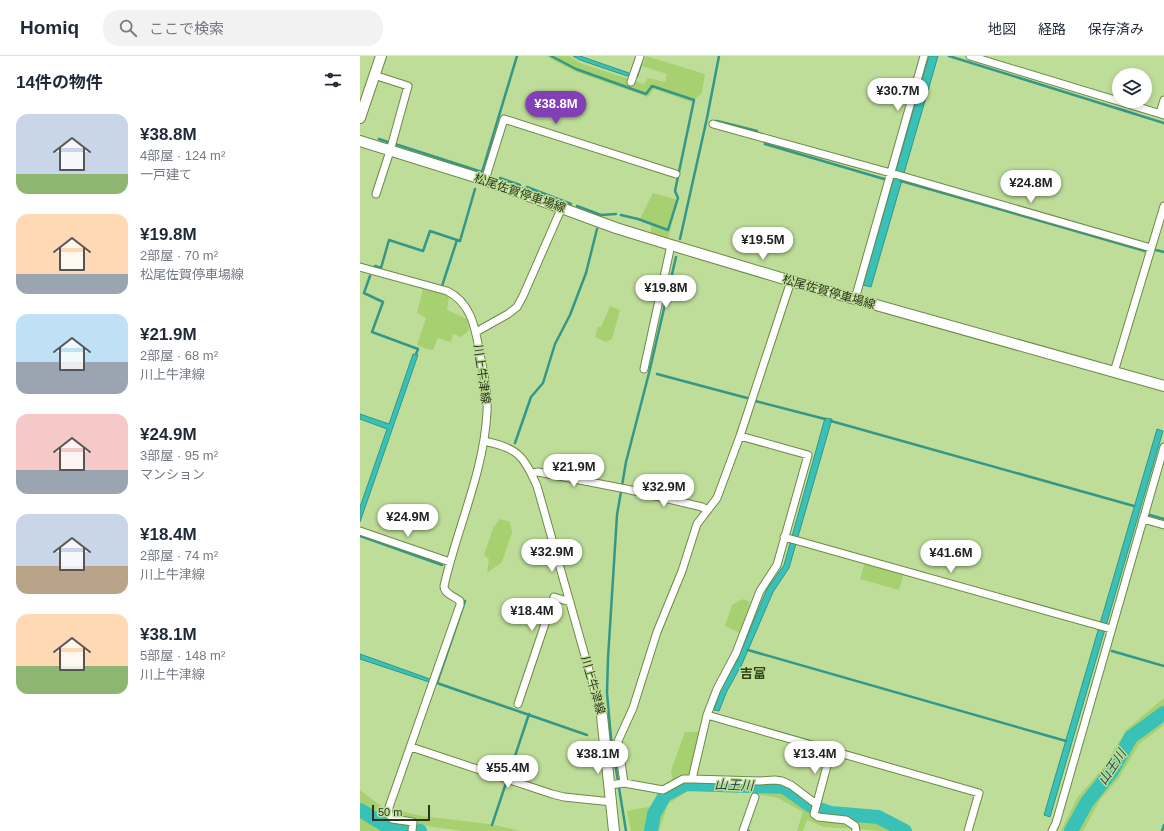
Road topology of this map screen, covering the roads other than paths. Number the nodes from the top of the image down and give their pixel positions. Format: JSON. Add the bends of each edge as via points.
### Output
{"nodes":[{"id":1,"x":381,"y":56,"type":"edge"},
{"id":2,"x":640,"y":56,"type":"edge"},
{"id":3,"x":924,"y":56,"type":"edge"},
{"id":4,"x":970,"y":56,"type":"edge"},
{"id":5,"x":374,"y":75,"type":"junction"},
{"id":6,"x":631,"y":82,"type":"dead end"},
{"id":7,"x":1164,"y":100,"type":"edge"},
{"id":8,"x":1163,"y":114,"type":"edge"},
{"id":9,"x":360,"y":118,"type":"edge"},
{"id":10,"x":713,"y":124,"type":"dead end"},
{"id":11,"x":360,"y":141,"type":"edge"},
{"id":12,"x":390,"y":151,"type":"junction"},
{"id":13,"x":676,"y":174,"type":"dead end"},
{"id":14,"x":892,"y":174,"type":"junction"},
{"id":15,"x":485,"y":180,"type":"junction"},
{"id":16,"x":376,"y":194,"type":"dead end"},
{"id":17,"x":1164,"y":206,"type":"edge"},
{"id":18,"x":562,"y":207,"type":"junction"},
{"id":19,"x":671,"y":245,"type":"junction"},
{"id":20,"x":1151,"y":248,"type":"junction"},
{"id":21,"x":360,"y":267,"type":"edge"},
{"id":22,"x":791,"y":281,"type":"junction"},
{"id":23,"x":855,"y":299,"type":"junction"},
{"id":24,"x":476,"y":332,"type":"junction"},
{"id":25,"x":644,"y":369,"type":"dead end"},
{"id":26,"x":1114,"y":372,"type":"junction"},
{"id":27,"x":1164,"y":386,"type":"edge"},
{"id":28,"x":740,"y":436,"type":"junction"},
{"id":29,"x":484,"y":440,"type":"junction"},
{"id":30,"x":1164,"y":447,"type":"edge"},
{"id":31,"x":531,"y":473,"type":"junction"},
{"id":32,"x":708,"y":510,"type":"junction"},
{"id":33,"x":1143,"y":519,"type":"junction"},
{"id":34,"x":1164,"y":525,"type":"edge"},
{"id":35,"x":360,"y":531,"type":"edge"},
{"id":36,"x":786,"y":537,"type":"junction"},
{"id":37,"x":450,"y":562,"type":"junction"},
{"id":38,"x":570,"y":602,"type":"junction"},
{"id":39,"x":1111,"y":629,"type":"junction"},
{"id":40,"x":518,"y":704,"type":"dead end"},
{"id":41,"x":707,"y":715,"type":"junction"},
{"id":42,"x":602,"y":716,"type":"joint"},
{"id":43,"x":411,"y":747,"type":"junction"},
{"id":44,"x":831,"y":751,"type":"junction"},
{"id":45,"x":692,"y":779,"type":"junction"},
{"id":46,"x":624,"y":783,"type":"junction"},
{"id":47,"x":610,"y":785,"type":"junction"},
{"id":48,"x":755,"y":797,"type":"dead end"},
{"id":49,"x":612,"y":802,"type":"junction"},
{"id":50,"x":816,"y":804,"type":"junction"},
{"id":51,"x":412,"y":831,"type":"edge"},
{"id":52,"x":614,"y":831,"type":"edge"},
{"id":53,"x":744,"y":831,"type":"edge"},
{"id":54,"x":856,"y":831,"type":"edge"},
{"id":55,"x":968,"y":831,"type":"edge"},
{"id":56,"x":1052,"y":831,"type":"edge"}],
"edges":[{"from":1,"to":5,"type":"main road"},
{"from":2,"to":6,"type":"street"},
{"from":3,"to":14,"type":"street"},
{"from":4,"to":8,"type":"street"},
{"from":5,"to":9,"type":"main road"},
{"from":5,"to":12,"type":"street","via":[[408,86]]},
{"from":7,"to":8,"type":"street"},
{"from":10,"to":14,"type":"street"},
{"from":11,"to":12,"type":"main road","name":"松尾佐賀停車場線"},
{"from":12,"to":15,"type":"main road","name":"松尾佐賀停車場線"},
{"from":12,"to":16,"type":"street"},
{"from":13,"to":15,"type":"street","via":[[504,119]]},
{"from":14,"to":20,"type":"street"},
{"from":14,"to":23,"type":"street"},
{"from":15,"to":18,"type":"main road","name":"松尾佐賀停車場線"},
{"from":17,"to":20,"type":"street"},
{"from":18,"to":19,"type":"main road","name":"松尾佐賀停車場線","via":[[616,228]]},
{"from":18,"to":24,"type":"street","via":[[517,307]]},
{"from":19,"to":22,"type":"main road","name":"松尾佐賀停車場線"},
{"from":19,"to":25,"type":"street"},
{"from":20,"to":26,"type":"street"},
{"from":21,"to":24,"type":"street","name":"川上牛津線","via":[[455,295],[462,301]]},
{"from":22,"to":23,"type":"main road","name":"松尾佐賀停車場線"},
{"from":22,"to":28,"type":"street"},
{"from":23,"to":26,"type":"main road","name":"松尾佐賀停車場線"},
{"from":24,"to":29,"type":"street","name":"川上牛津線","via":[[487,399]]},
{"from":26,"to":27,"type":"main road","name":"松尾佐賀停車場線"},
{"from":28,"to":32,"type":"street","via":[[717,498]]},
{"from":28,"to":36,"type":"street","via":[[808,455]]},
{"from":29,"to":31,"type":"street","name":"川上牛津線","via":[[511,448],[521,456]]},
{"from":29,"to":37,"type":"street"},
{"from":30,"to":33,"type":"street"},
{"from":31,"to":32,"type":"street","via":[[538,472],[626,489]]},
{"from":31,"to":38,"type":"street","name":"川上牛津線"},
{"from":32,"to":46,"type":"street","via":[[697,524],[682,571],[657,632],[634,708],[618,741]]},
{"from":33,"to":34,"type":"street"},
{"from":33,"to":39,"type":"street"},
{"from":35,"to":37,"type":"street"},
{"from":36,"to":39,"type":"street"},
{"from":36,"to":41,"type":"street","via":[[777,565],[760,591],[736,653],[716,689]]},
{"from":37,"to":43,"type":"street","via":[[444,589],[460,601],[460,605]]},
{"from":38,"to":40,"type":"street","via":[[554,597]]},
{"from":38,"to":42,"type":"street","name":"川上牛津線"},
{"from":39,"to":56,"type":"street"},
{"from":41,"to":44,"type":"street"},
{"from":41,"to":45,"type":"street"},
{"from":42,"to":47,"type":"main road","name":"川上牛津線"},
{"from":43,"to":49,"type":"street","via":[[552,794]]},
{"from":43,"to":51,"type":"street","via":[[388,810],[392,819],[413,822]]},
{"from":44,"to":50,"type":"street"},
{"from":44,"to":55,"type":"street","via":[[979,793]]},
{"from":45,"to":46,"type":"street","via":[[683,779],[663,790]]},
{"from":45,"to":50,"type":"street","via":[[782,781]]},
{"from":46,"to":47,"type":"street"},
{"from":47,"to":49,"type":"main road","name":"川上牛津線"},
{"from":48,"to":53,"type":"street"},
{"from":49,"to":52,"type":"main road","name":"川上牛津線"},
{"from":50,"to":54,"type":"street","via":[[814,814],[818,817],[846,820]]}]}
